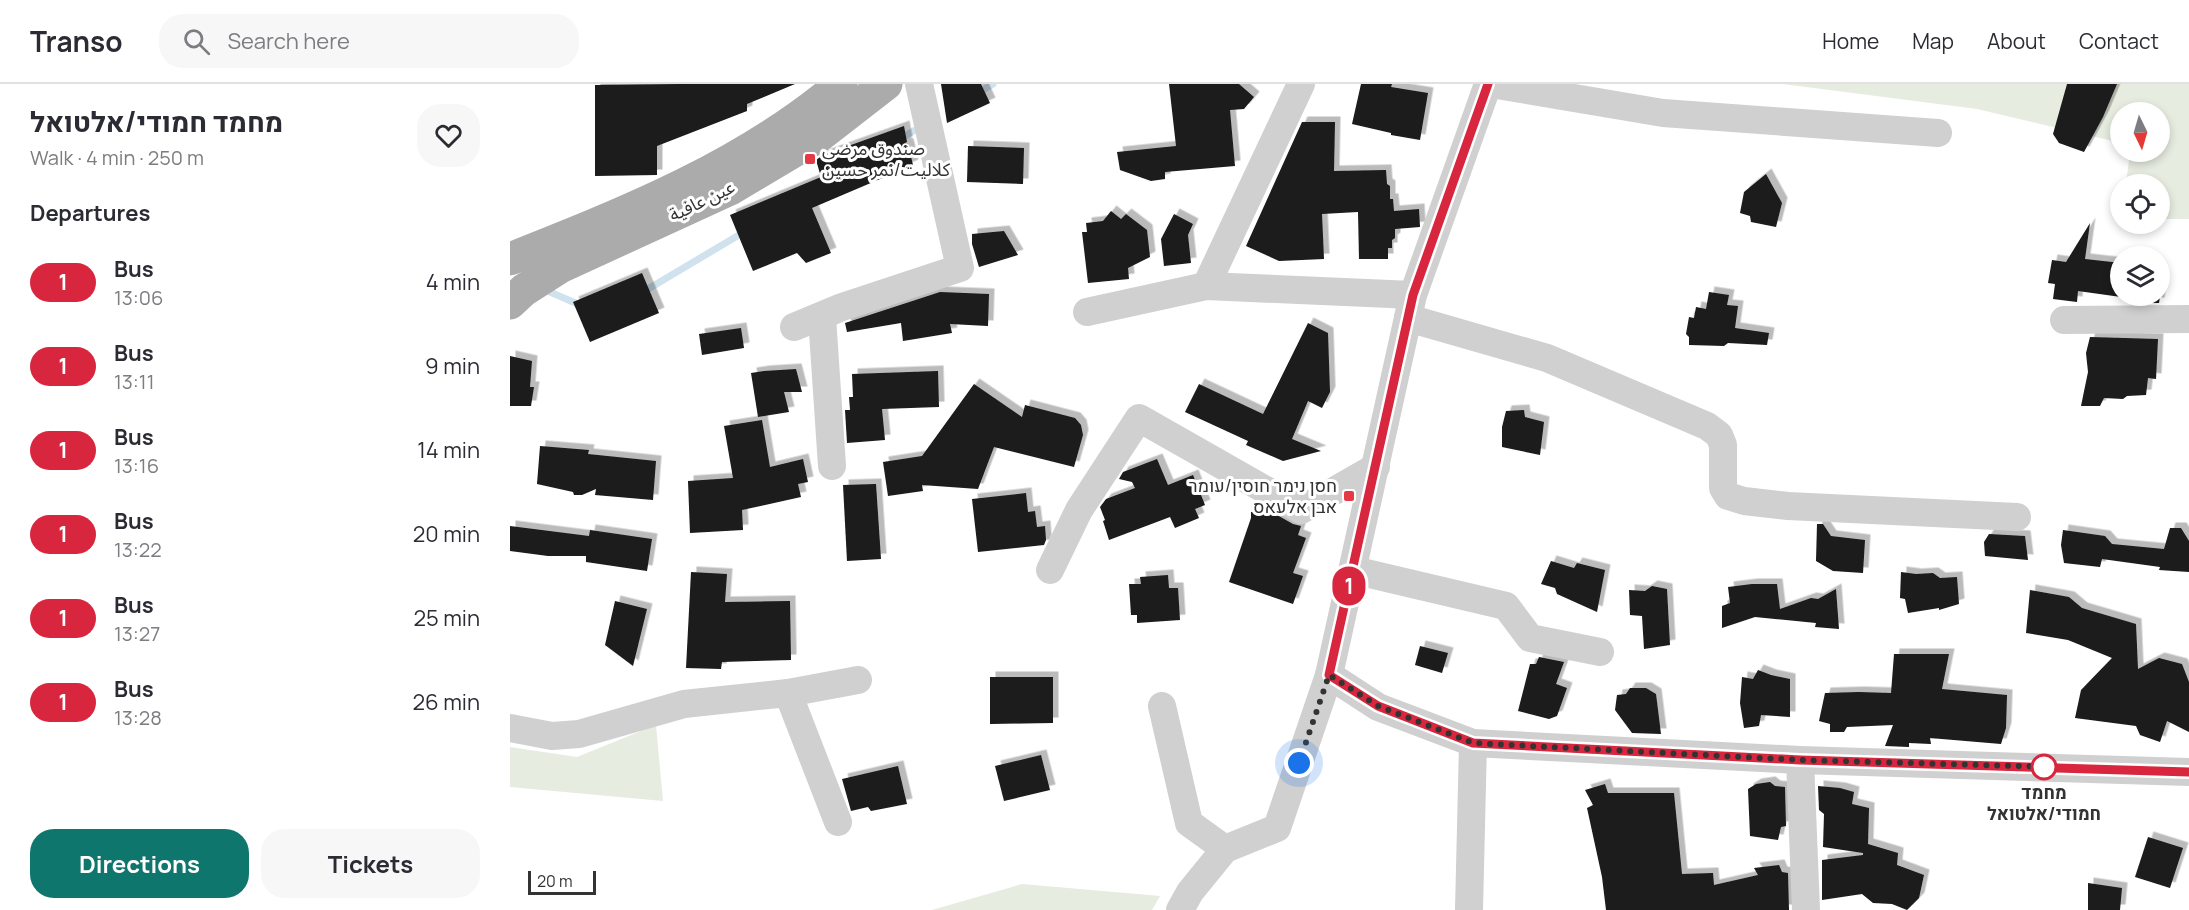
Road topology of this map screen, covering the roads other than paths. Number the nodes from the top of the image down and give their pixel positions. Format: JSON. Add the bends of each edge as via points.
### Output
{"nodes":[{"id":1,"x":841,"y":84,"type":"edge"},
{"id":2,"x":886,"y":84,"type":"edge"},
{"id":3,"x":919,"y":84,"type":"edge"},
{"id":4,"x":1301,"y":84,"type":"edge"},
{"id":5,"x":1490,"y":84,"type":"edge"},
{"id":6,"x":1938,"y":134,"type":"dead end"},
{"id":7,"x":510,"y":260,"type":"edge"},
{"id":8,"x":1206,"y":286,"type":"junction"},
{"id":9,"x":510,"y":303,"type":"edge"},
{"id":10,"x":1411,"y":306,"type":"junction"},
{"id":11,"x":1087,"y":312,"type":"dead end"},
{"id":12,"x":822,"y":317,"type":"junction"},
{"id":13,"x":2189,"y":319,"type":"edge"},
{"id":14,"x":2064,"y":320,"type":"dead end"},
{"id":15,"x":794,"y":327,"type":"dead end"},
{"id":16,"x":832,"y":466,"type":"dead end"},
{"id":17,"x":1376,"y":467,"type":"junction"},
{"id":18,"x":2017,"y":517,"type":"dead end"},
{"id":19,"x":1050,"y":570,"type":"dead end"},
{"id":20,"x":1353,"y":570,"type":"junction"},
{"id":21,"x":1600,"y":652,"type":"dead end"},
{"id":22,"x":1329,"y":675,"type":"junction"},
{"id":23,"x":858,"y":680,"type":"dead end"},
{"id":24,"x":788,"y":693,"type":"junction"},
{"id":25,"x":1162,"y":706,"type":"dead end"},
{"id":26,"x":510,"y":728,"type":"edge"},
{"id":27,"x":1473,"y":743,"type":"junction"},
{"id":28,"x":1800,"y":760,"type":"junction"},
{"id":29,"x":2188,"y":769,"type":"edge"},
{"id":30,"x":838,"y":822,"type":"dead end"},
{"id":31,"x":1225,"y":849,"type":"junction"},
{"id":32,"x":1180,"y":910,"type":"edge"},
{"id":33,"x":1469,"y":910,"type":"edge"},
{"id":34,"x":1806,"y":910,"type":"edge"}],
"edges":[{"from":1,"to":7,"type":"main road","name":"عين عافية","via":[[739,157],[674,190]]},
{"from":2,"to":9,"type":"main road","name":"عين عافية","via":[[819,136],[730,189],[560,267]]},
{"from":3,"to":12,"type":"street","via":[[960,268]]},
{"from":4,"to":8,"type":"street"},
{"from":5,"to":6,"type":"street","via":[[1663,113]]},
{"from":5,"to":10,"type":"street"},
{"from":8,"to":10,"type":"street"},
{"from":8,"to":11,"type":"street"},
{"from":10,"to":17,"type":"street"},
{"from":10,"to":18,"type":"street","via":[[1707,426],[1719,435],[1723,445],[1722,488],[1728,496],[1788,506]]},
{"from":12,"to":15,"type":"street"},
{"from":12,"to":16,"type":"street"},
{"from":13,"to":14,"type":"street"},
{"from":17,"to":19,"type":"street","via":[[1301,510],[1139,418],[1079,510]]},
{"from":17,"to":20,"type":"street"},
{"from":20,"to":21,"type":"street","via":[[1506,606],[1530,638]]},
{"from":20,"to":22,"type":"street"},
{"from":22,"to":27,"type":"street","via":[[1378,706]]},
{"from":22,"to":31,"type":"street","via":[[1277,828]]},
{"from":23,"to":24,"type":"street"},
{"from":24,"to":26,"type":"street","via":[[684,704],[579,734],[552,736]]},
{"from":24,"to":30,"type":"street"},
{"from":25,"to":31,"type":"street","via":[[1190,823]]},
{"from":27,"to":28,"type":"street"},
{"from":27,"to":33,"type":"street"},
{"from":28,"to":29,"type":"street"},
{"from":28,"to":34,"type":"street"},
{"from":31,"to":32,"type":"street"}]}
